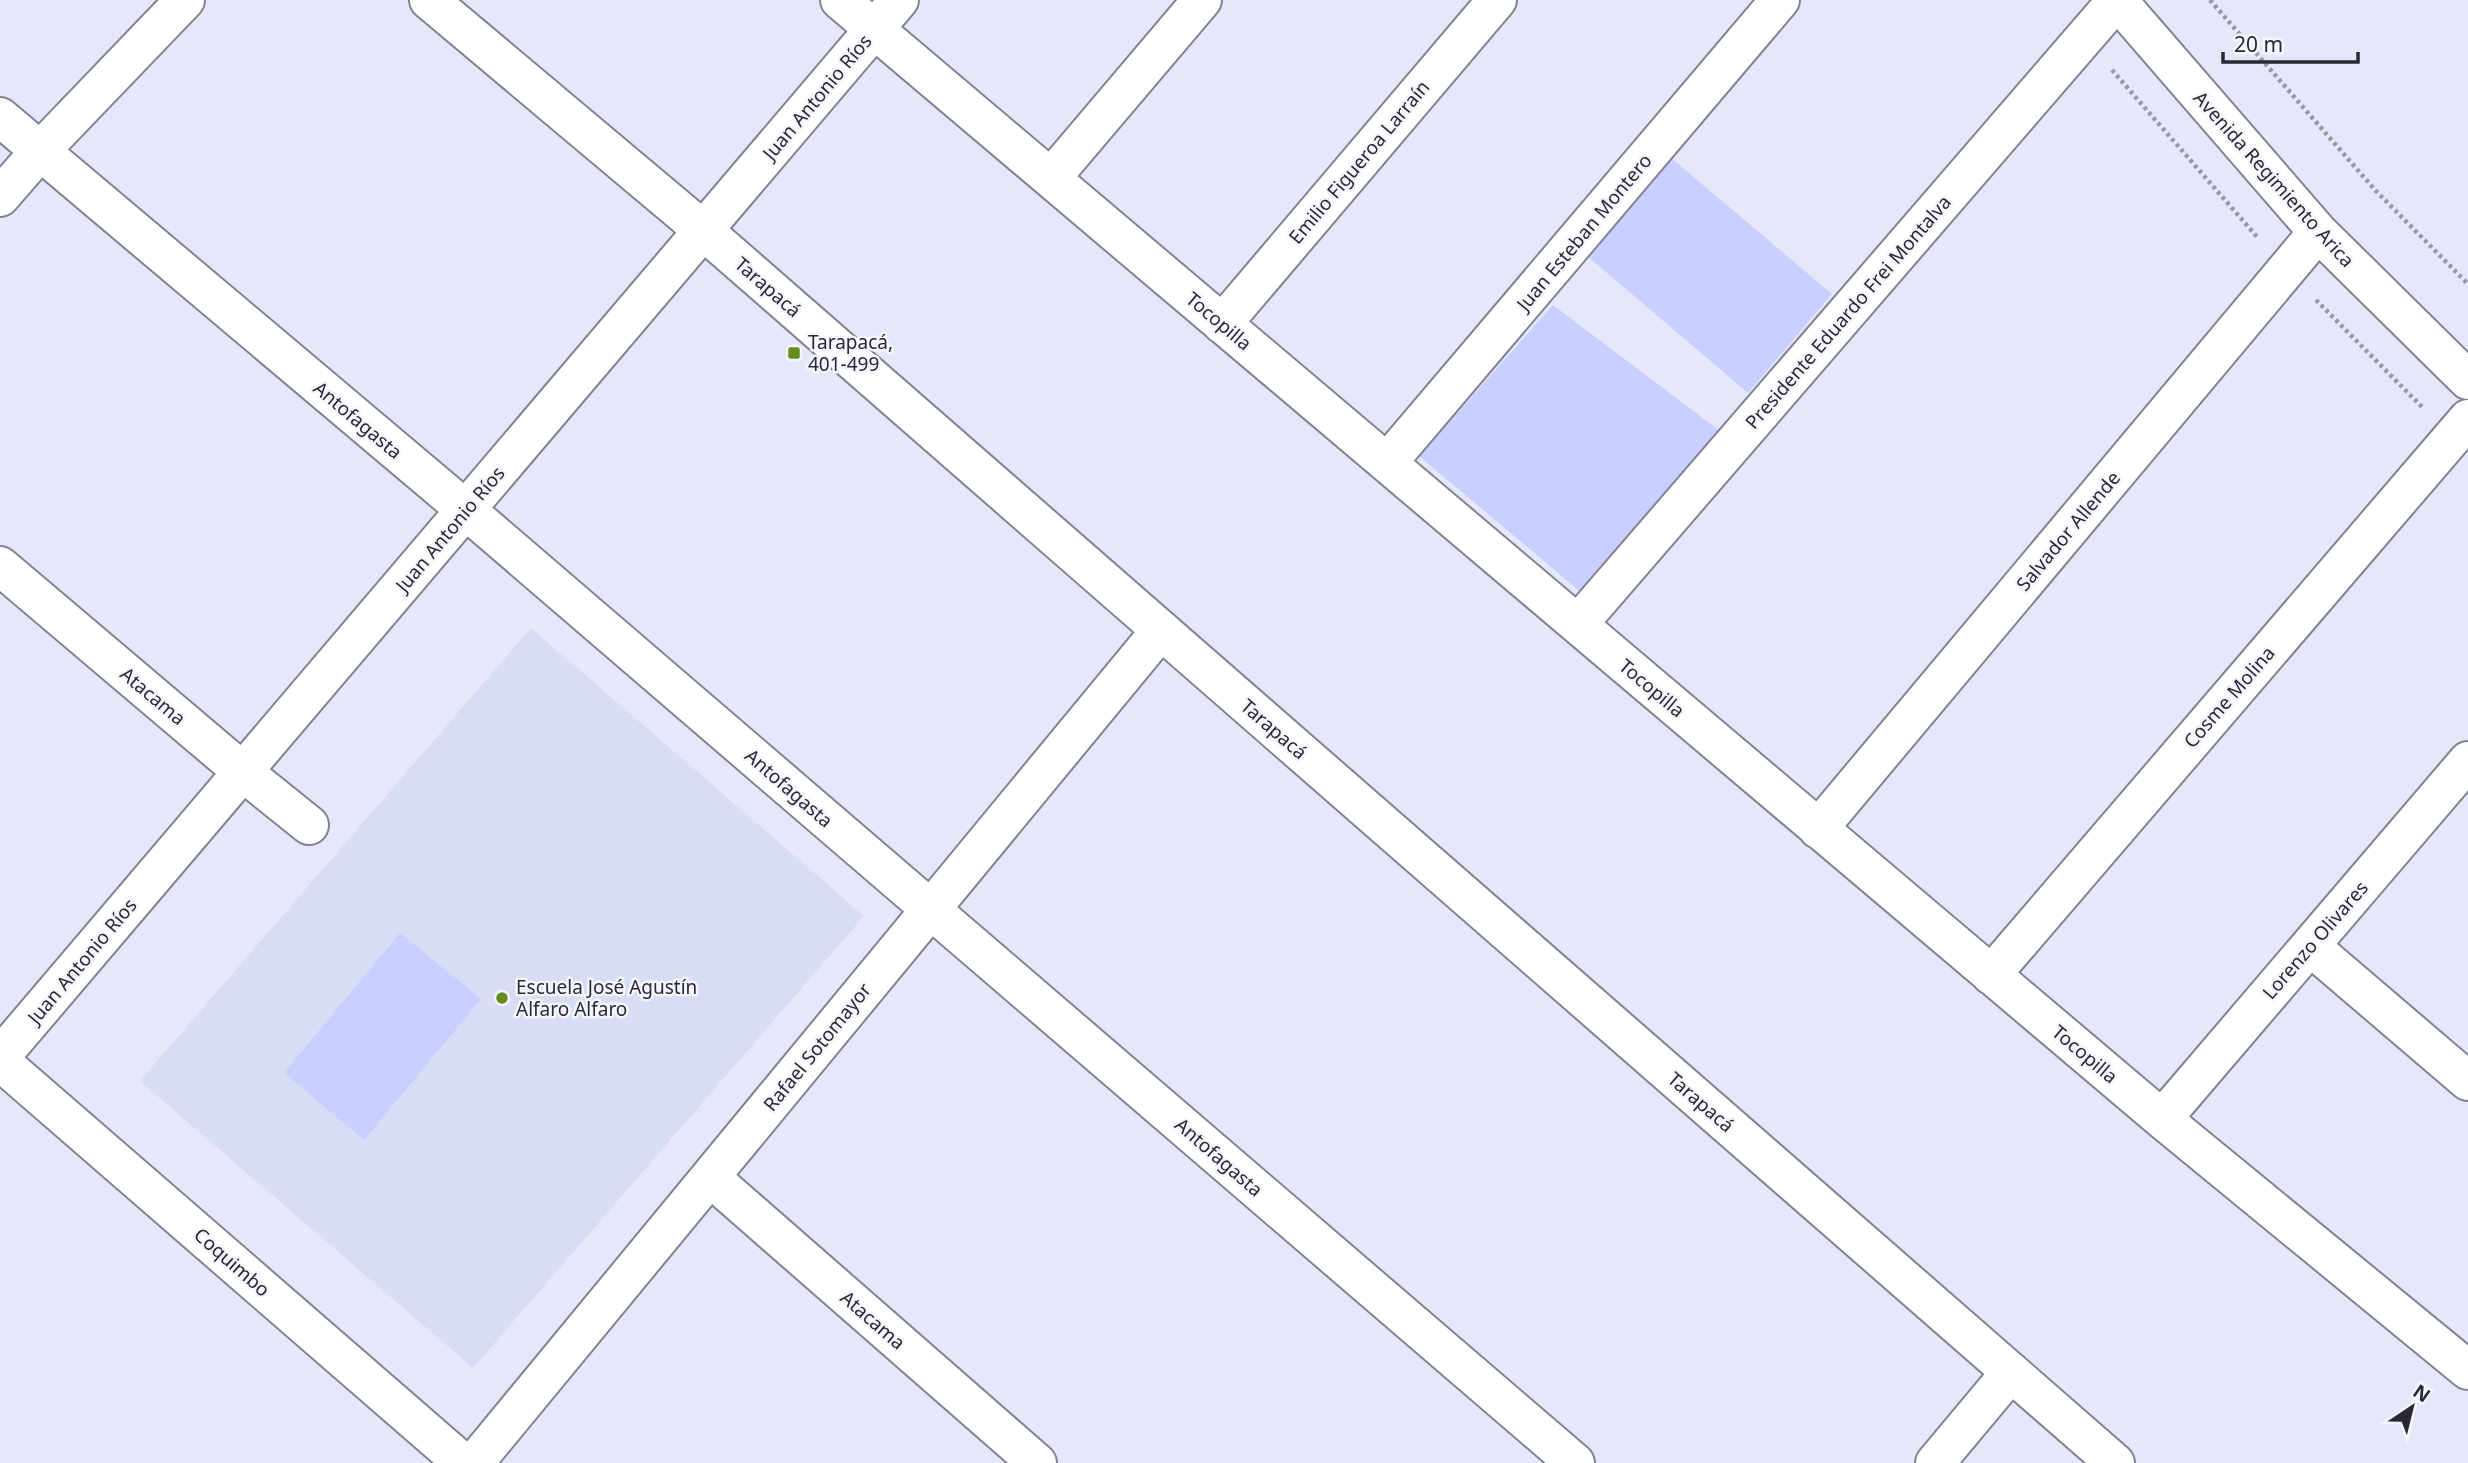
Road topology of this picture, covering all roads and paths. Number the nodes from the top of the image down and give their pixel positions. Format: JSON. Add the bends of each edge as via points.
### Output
{"nodes":[{"id":1,"x":185,"y":0,"type":"edge"},
{"id":2,"x":429,"y":0,"type":"edge"},
{"id":3,"x":840,"y":0,"type":"edge"},
{"id":4,"x":899,"y":0,"type":"edge"},
{"id":5,"x":1202,"y":0,"type":"edge"},
{"id":6,"x":1497,"y":0,"type":"edge"},
{"id":7,"x":1780,"y":0,"type":"edge"},
{"id":8,"x":2117,"y":0,"type":"edge"},
{"id":9,"x":2210,"y":0,"type":"edge"},
{"id":10,"x":874,"y":29,"type":"junction"},
{"id":11,"x":0,"y":117,"type":"edge"},
{"id":12,"x":40,"y":151,"type":"junction"},
{"id":13,"x":1051,"y":178,"type":"junction"},
{"id":14,"x":0,"y":197,"type":"edge"},
{"id":15,"x":704,"y":231,"type":"junction"},
{"id":16,"x":2318,"y":232,"type":"junction"},
{"id":17,"x":2468,"y":285,"type":"edge"},
{"id":18,"x":1222,"y":324,"type":"junction"},
{"id":19,"x":2468,"y":380,"type":"edge"},
{"id":20,"x":2468,"y":419,"type":"edge"},
{"id":21,"x":1387,"y":463,"type":"junction"},
{"id":22,"x":466,"y":510,"type":"junction"},
{"id":23,"x":0,"y":566,"type":"edge"},
{"id":24,"x":1578,"y":624,"type":"junction"},
{"id":25,"x":1161,"y":630,"type":"junction"},
{"id":26,"x":2466,"y":768,"type":"edge"},
{"id":27,"x":243,"y":772,"type":"junction"},
{"id":28,"x":309,"y":825,"type":"dead end"},
{"id":29,"x":1818,"y":829,"type":"junction"},
{"id":30,"x":930,"y":909,"type":"junction"},
{"id":31,"x":2310,"y":946,"type":"junction"},
{"id":32,"x":1991,"y":975,"type":"junction"},
{"id":33,"x":0,"y":1059,"type":"edge"},
{"id":34,"x":2468,"y":1081,"type":"edge"},
{"id":35,"x":2162,"y":1119,"type":"junction"},
{"id":36,"x":710,"y":1177,"type":"junction"},
{"id":37,"x":2468,"y":1370,"type":"edge"},
{"id":38,"x":2011,"y":1372,"type":"junction"},
{"id":39,"x":463,"y":1463,"type":"edge"},
{"id":40,"x":474,"y":1463,"type":"edge"},
{"id":41,"x":1037,"y":1463,"type":"edge"},
{"id":42,"x":1575,"y":1463,"type":"edge"},
{"id":43,"x":1935,"y":1463,"type":"edge"},
{"id":44,"x":2115,"y":1463,"type":"edge"}],
"edges":[{"from":1,"to":12,"type":"street"},
{"from":2,"to":15,"type":"street","name":"Tarapacá"},
{"from":3,"to":10,"type":"street","name":"Tocopilla"},
{"from":4,"to":10,"type":"street","name":"Juan Antonio Ríos"},
{"from":5,"to":13,"type":"street"},
{"from":6,"to":18,"type":"street","name":"Emilio Figueroa Larraín"},
{"from":7,"to":21,"type":"street","name":"Juan Esteban Montero"},
{"from":8,"to":16,"type":"street","name":"Avenida Regimiento Arica"},
{"from":8,"to":24,"type":"street","name":"Presidente Eduardo Frei Montalva"},
{"from":9,"to":17,"type":"path","via":[[2375,190]]},
{"from":10,"to":13,"type":"street","name":"Tocopilla"},
{"from":10,"to":15,"type":"street","name":"Juan Antonio Ríos"},
{"from":11,"to":12,"type":"street","name":"Antofagasta"},
{"from":12,"to":14,"type":"street"},
{"from":12,"to":22,"type":"street","name":"Antofagasta"},
{"from":13,"to":18,"type":"street","name":"Tocopilla"},
{"from":15,"to":22,"type":"street","name":"Juan Antonio Ríos"},
{"from":15,"to":25,"type":"street","name":"Tarapacá"},
{"from":16,"to":19,"type":"street","name":"Avenida Regimiento Arica"},
{"from":16,"to":29,"type":"street","name":"Salvador Allende"},
{"from":18,"to":21,"type":"street","name":"Tocopilla"},
{"from":20,"to":32,"type":"street","name":"Cosme Molina"},
{"from":21,"to":24,"type":"street","name":"Tocopilla"},
{"from":22,"to":27,"type":"street","name":"Juan Antonio Ríos"},
{"from":22,"to":30,"type":"street","name":"Antofagasta"},
{"from":23,"to":27,"type":"street","name":"Atacama"},
{"from":24,"to":29,"type":"street","name":"Tocopilla"},
{"from":25,"to":30,"type":"street","name":"Rafael Sotomayor"},
{"from":25,"to":38,"type":"street","name":"Tarapacá"},
{"from":26,"to":31,"type":"street","name":"Lorenzo Olivares"},
{"from":27,"to":28,"type":"street","name":"Atacama"},
{"from":27,"to":33,"type":"street","name":"Juan Antonio Ríos"},
{"from":29,"to":32,"type":"street","name":"Tocopilla"},
{"from":30,"to":36,"type":"street","name":"Rafael Sotomayor"},
{"from":30,"to":42,"type":"street","name":"Antofagasta"},
{"from":31,"to":34,"type":"street"},
{"from":31,"to":35,"type":"street","name":"Lorenzo Olivares"},
{"from":32,"to":35,"type":"street","name":"Tocopilla"},
{"from":33,"to":39,"type":"street","name":"Coquimbo"},
{"from":35,"to":37,"type":"street","name":"Tocopilla"},
{"from":36,"to":40,"type":"street","name":"Rafael Sotomayor"},
{"from":36,"to":41,"type":"street","name":"Atacama"},
{"from":38,"to":43,"type":"street"},
{"from":38,"to":44,"type":"street","name":"Tarapacá"}]}
